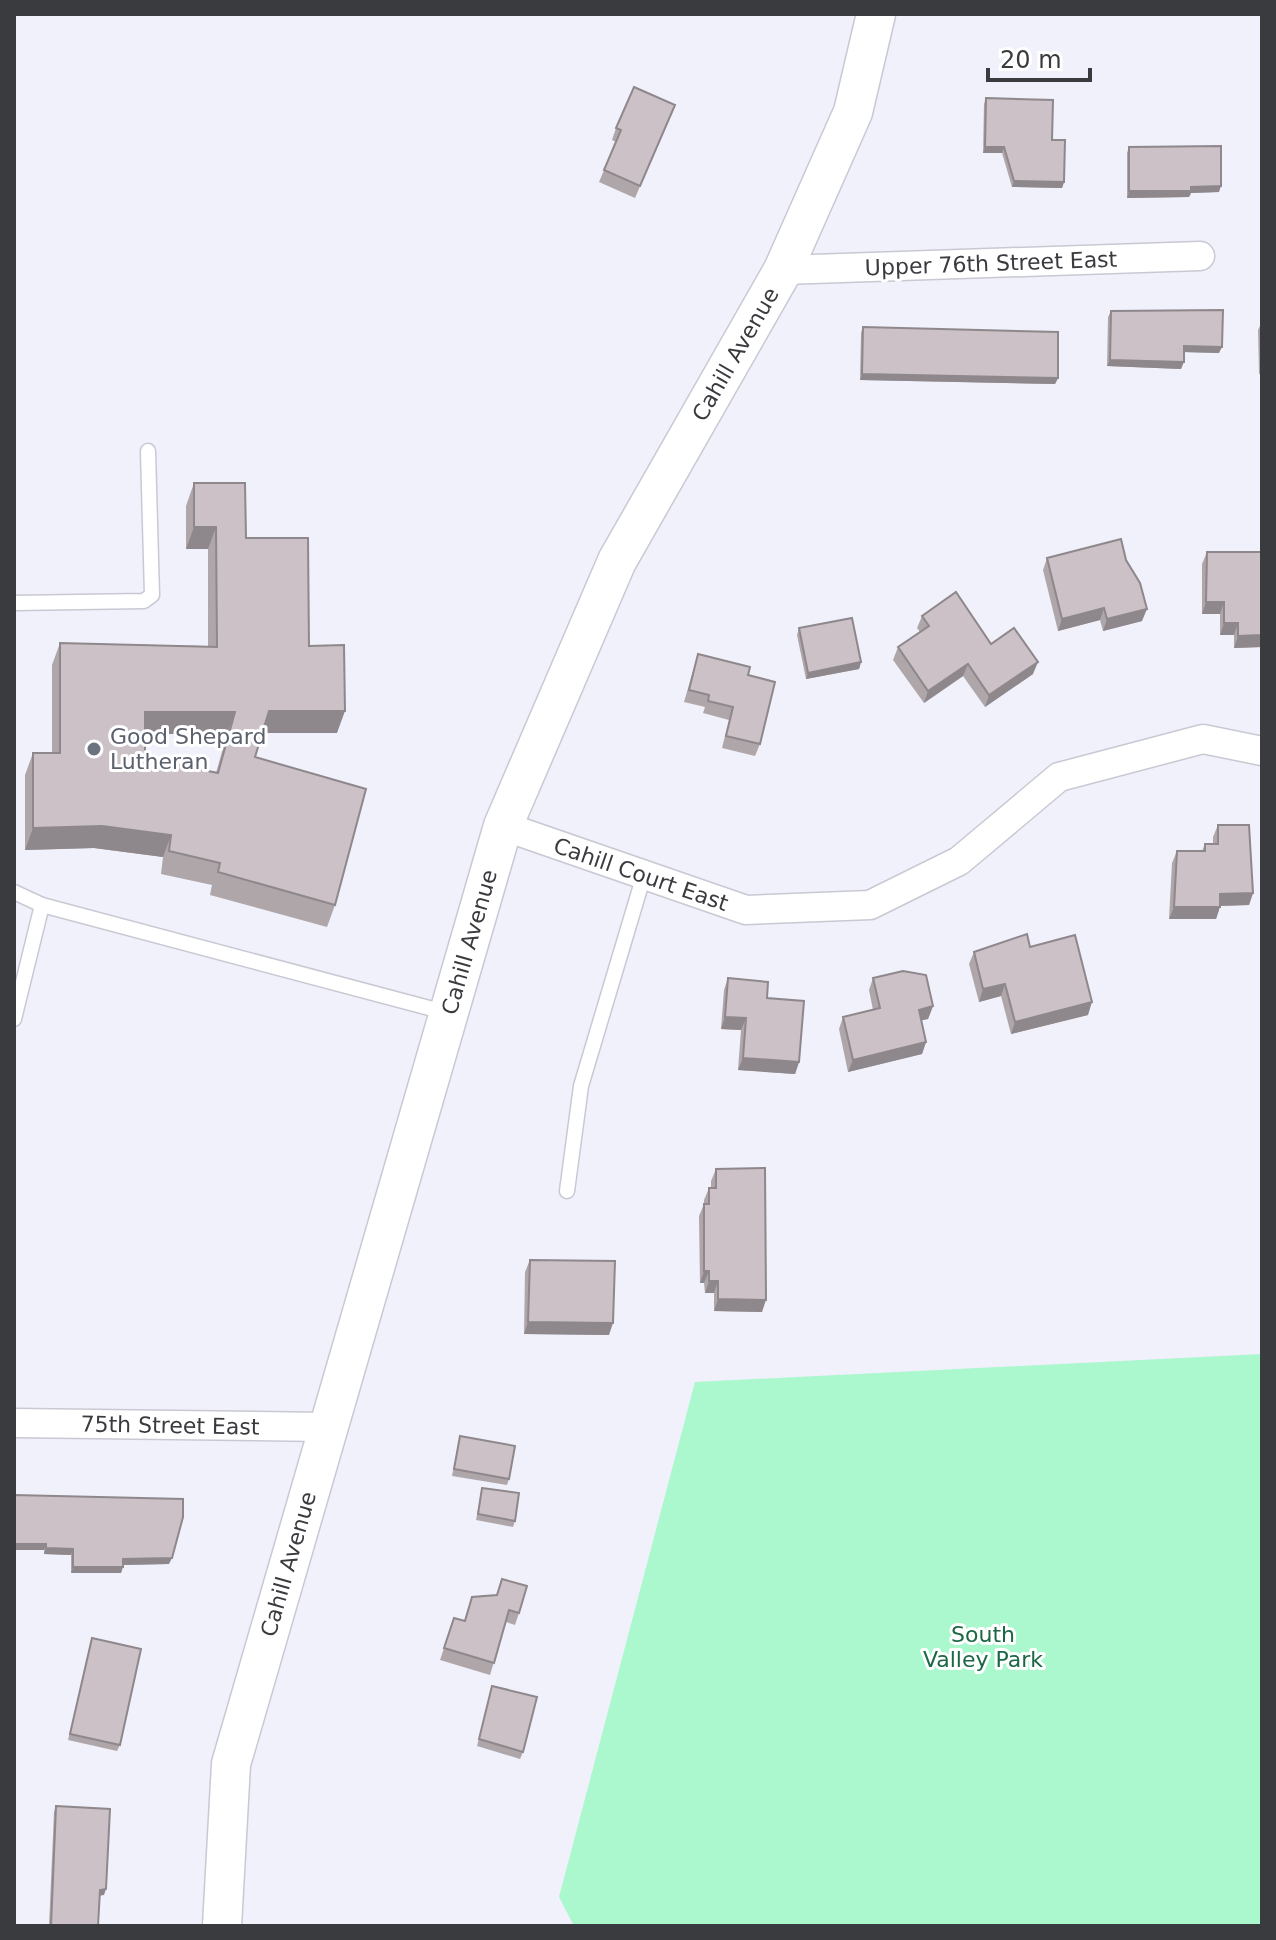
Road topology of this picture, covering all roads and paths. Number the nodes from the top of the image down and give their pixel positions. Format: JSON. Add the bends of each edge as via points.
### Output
{"nodes":[{"id":1,"x":876,"y":14,"type":"edge"},
{"id":2,"x":1200,"y":256,"type":"dead end"},
{"id":3,"x":783,"y":270,"type":"junction"},
{"id":4,"x":148,"y":451,"type":"dead end"},
{"id":5,"x":14,"y":603,"type":"edge"},
{"id":6,"x":1262,"y":751,"type":"edge"},
{"id":7,"x":503,"y":826,"type":"junction"},
{"id":8,"x":644,"y":875,"type":"junction"},
{"id":9,"x":14,"y":892,"type":"edge"},
{"id":10,"x":42,"y":905,"type":"junction"},
{"id":11,"x":448,"y":1013,"type":"junction"},
{"id":12,"x":14,"y":1019,"type":"edge"},
{"id":13,"x":567,"y":1191,"type":"dead end"},
{"id":14,"x":14,"y":1423,"type":"edge"},
{"id":15,"x":327,"y":1427,"type":"junction"},
{"id":16,"x":222,"y":1926,"type":"edge"}],
"edges":[{"from":1,"to":3,"type":"street","name":"Cahill Avenue","via":[[853,112]]},
{"from":2,"to":3,"type":"street","name":"Upper 76th Street East"},
{"from":3,"to":7,"type":"street","name":"Cahill Avenue","via":[[617,561]]},
{"from":4,"to":5,"type":"lane","via":[[152,595],[144,601]]},
{"from":6,"to":8,"type":"street","name":"Cahill Court East","via":[[1203,739],[1059,777],[959,861],[870,905],[746,910]]},
{"from":7,"to":8,"type":"street","name":"Cahill Court East"},
{"from":7,"to":11,"type":"street","name":"Cahill Avenue"},
{"from":8,"to":13,"type":"lane","via":[[581,1086]]},
{"from":9,"to":10,"type":"lane"},
{"from":10,"to":11,"type":"lane"},
{"from":10,"to":12,"type":"lane"},
{"from":11,"to":15,"type":"street","name":"Cahill Avenue"},
{"from":14,"to":15,"type":"street","name":"75th Street East"},
{"from":15,"to":16,"type":"street","name":"Cahill Avenue","via":[[231,1764]]}]}
